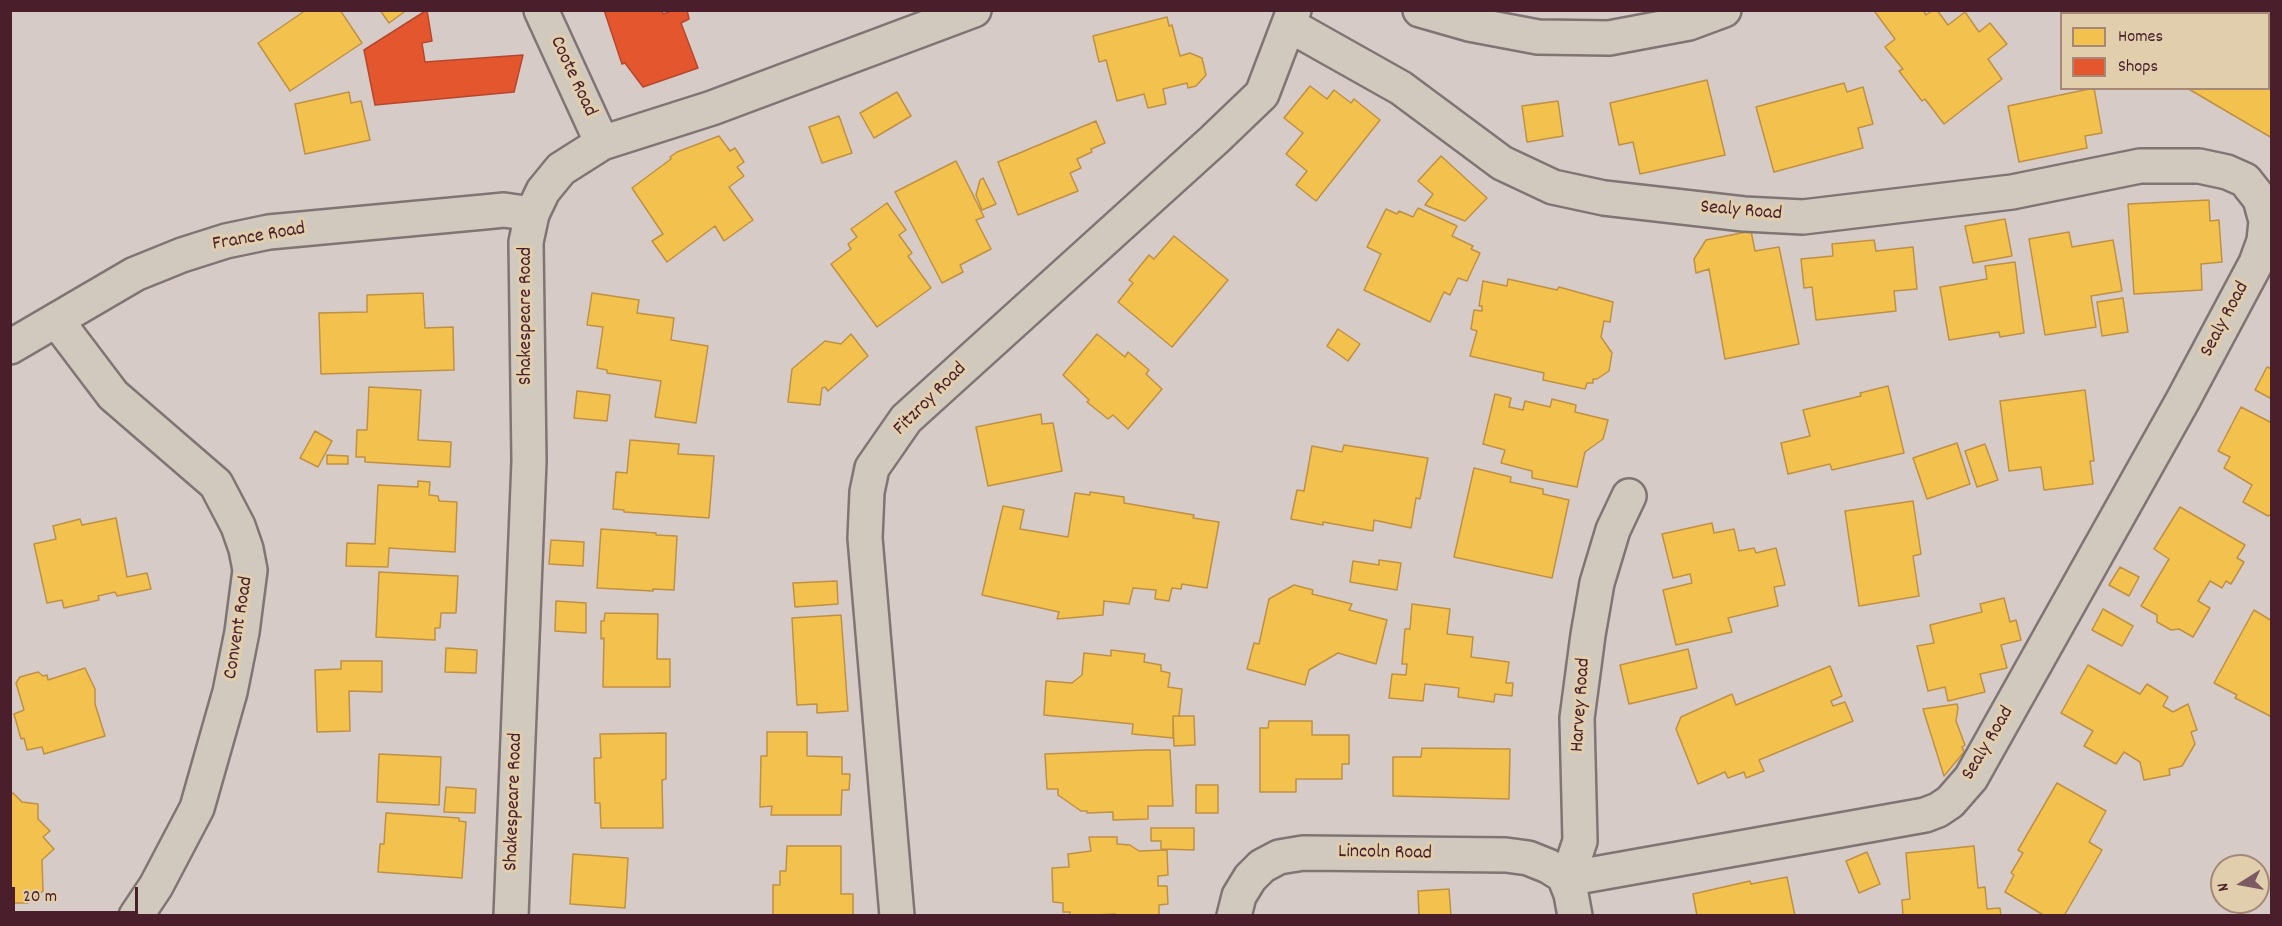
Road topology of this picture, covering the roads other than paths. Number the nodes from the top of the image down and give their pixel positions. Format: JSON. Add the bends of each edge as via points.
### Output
{"nodes":[{"id":1,"x":541,"y":10,"type":"edge"},
{"id":2,"x":974,"y":10,"type":"edge"},
{"id":3,"x":1420,"y":10,"type":"edge"},
{"id":4,"x":1724,"y":10,"type":"edge"},
{"id":5,"x":1292,"y":18,"type":"edge"},
{"id":6,"x":1648,"y":21,"type":"edge"},
{"id":7,"x":602,"y":143,"type":"junction"},
{"id":8,"x":532,"y":214,"type":"junction"},
{"id":9,"x":57,"y":321,"type":"junction"},
{"id":10,"x":10,"y":347,"type":"edge"},
{"id":11,"x":1629,"y":496,"type":"dead end"},
{"id":12,"x":1564,"y":876,"type":"junction"},
{"id":13,"x":136,"y":915,"type":"edge"},
{"id":14,"x":511,"y":915,"type":"edge"},
{"id":15,"x":897,"y":915,"type":"edge"},
{"id":16,"x":1234,"y":915,"type":"edge"},
{"id":17,"x":1575,"y":915,"type":"edge"}],
"edges":[{"from":1,"to":7,"type":"street","name":"Coote Road"},
{"from":2,"to":7,"type":"street","name":"Shakespeare Road","via":[[712,108]]},
{"from":3,"to":6,"type":"street","via":[[1538,38],[1609,38]]},
{"from":4,"to":6,"type":"street","via":[[1689,22]]},
{"from":5,"to":12,"type":"street","name":"Sealy Road","via":[[1401,88],[1502,163],[1553,187],[1605,198],[1803,217],[2012,192],[2140,166],[2199,166],[2245,180],[2260,199],[2266,221],[2256,263],[1971,778],[1950,802],[1924,814],[1582,876]]},
{"from":5,"to":15,"type":"street","name":"Fitzroy Road","via":[[1262,94],[906,419],[872,468],[865,538]]},
{"from":7,"to":8,"type":"street","name":"Shakespeare Road","via":[[561,169],[543,191]]},
{"from":8,"to":9,"type":"street","name":"France Road","via":[[504,210],[269,232],[226,241],[135,274]]},
{"from":8,"to":14,"type":"street","name":"Shakespeare Road","via":[[526,242],[529,461]]},
{"from":9,"to":10,"type":"street","name":"France Road"},
{"from":9,"to":13,"type":"street","name":"Convent Road","via":[[113,395],[216,484],[238,526],[250,570],[230,692],[197,808],[156,886]]},
{"from":11,"to":12,"type":"street","name":"Harvey Road","via":[[1612,530],[1588,634],[1577,718],[1580,840]]},
{"from":12,"to":16,"type":"street","name":"Lincoln Road","via":[[1528,858],[1506,855],[1304,853],[1278,857],[1262,866],[1239,896]]},
{"from":12,"to":17,"type":"street"}]}
